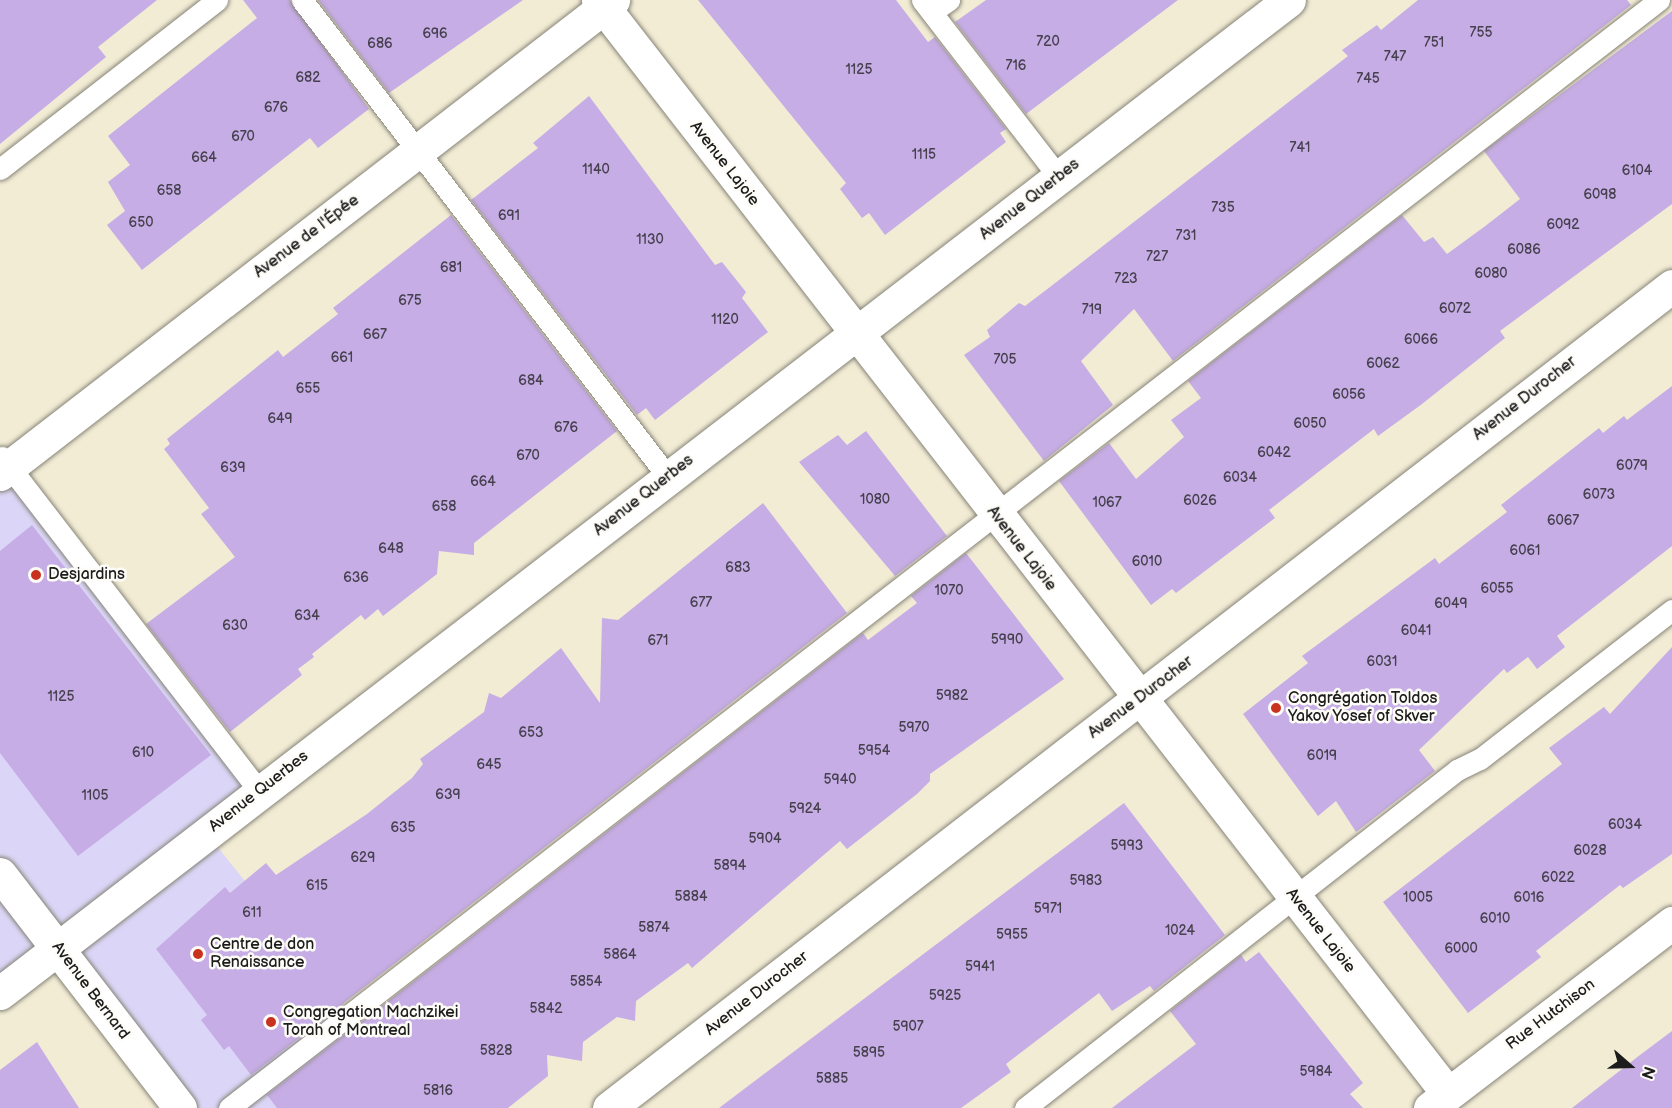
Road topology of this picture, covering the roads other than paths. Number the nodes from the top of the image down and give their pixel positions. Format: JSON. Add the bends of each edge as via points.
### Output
{"nodes":[{"id":1,"x":217,"y":0,"type":"edge"},
{"id":2,"x":303,"y":0,"type":"edge"},
{"id":3,"x":1289,"y":0,"type":"edge"},
{"id":4,"x":1659,"y":0,"type":"edge"},
{"id":5,"x":605,"y":2,"type":"edge"},
{"id":6,"x":934,"y":4,"type":"edge"},
{"id":7,"x":416,"y":153,"type":"junction"},
{"id":8,"x":0,"y":170,"type":"edge"},
{"id":9,"x":1059,"y":177,"type":"junction"},
{"id":10,"x":1672,"y":286,"type":"edge"},
{"id":11,"x":854,"y":332,"type":"junction"},
{"id":12,"x":3,"y":465,"type":"edge"},
{"id":13,"x":668,"y":477,"type":"junction"},
{"id":14,"x":994,"y":514,"type":"junction"},
{"id":15,"x":1672,"y":610,"type":"edge"},
{"id":16,"x":1138,"y":701,"type":"junction"},
{"id":17,"x":259,"y":791,"type":"junction"},
{"id":18,"x":0,"y":874,"type":"edge"},
{"id":19,"x":1295,"y":899,"type":"junction"},
{"id":20,"x":1672,"y":923,"type":"edge"},
{"id":21,"x":59,"y":948,"type":"junction"},
{"id":22,"x":0,"y":993,"type":"edge"},
{"id":23,"x":1439,"y":1101,"type":"edge"},
{"id":24,"x":180,"y":1108,"type":"edge"},
{"id":25,"x":229,"y":1108,"type":"edge"},
{"id":26,"x":609,"y":1108,"type":"edge"},
{"id":27,"x":1025,"y":1108,"type":"edge"}],
"edges":[{"from":1,"to":8,"type":"lane"},
{"from":2,"to":7,"type":"lane"},
{"from":3,"to":9,"type":"street","name":"Avenue Querbes"},
{"from":4,"to":14,"type":"lane"},
{"from":5,"to":7,"type":"street","name":"Avenue de l'Épée"},
{"from":5,"to":11,"type":"street","name":"Avenue Lajoie"},
{"from":6,"to":9,"type":"lane"},
{"from":7,"to":12,"type":"street","name":"Avenue de l'Épée"},
{"from":7,"to":13,"type":"lane"},
{"from":9,"to":11,"type":"street","name":"Avenue Querbes"},
{"from":10,"to":16,"type":"street","name":"Avenue Durocher"},
{"from":11,"to":13,"type":"street","name":"Avenue Querbes"},
{"from":11,"to":14,"type":"street","name":"Avenue Lajoie"},
{"from":12,"to":17,"type":"lane"},
{"from":13,"to":17,"type":"street","name":"Avenue Querbes"},
{"from":14,"to":16,"type":"street","name":"Avenue Lajoie"},
{"from":14,"to":25,"type":"lane"},
{"from":15,"to":19,"type":"lane"},
{"from":16,"to":19,"type":"street","name":"Avenue Lajoie"},
{"from":16,"to":26,"type":"street","name":"Avenue Durocher"},
{"from":17,"to":21,"type":"street","name":"Avenue Querbes"},
{"from":18,"to":21,"type":"street","name":"Avenue Bernard"},
{"from":19,"to":23,"type":"street","name":"Avenue Lajoie"},
{"from":19,"to":27,"type":"lane"},
{"from":20,"to":23,"type":"street","name":"Rue Hutchison"},
{"from":21,"to":22,"type":"street","name":"Avenue Querbes"},
{"from":21,"to":24,"type":"street","name":"Avenue Bernard"}]}
